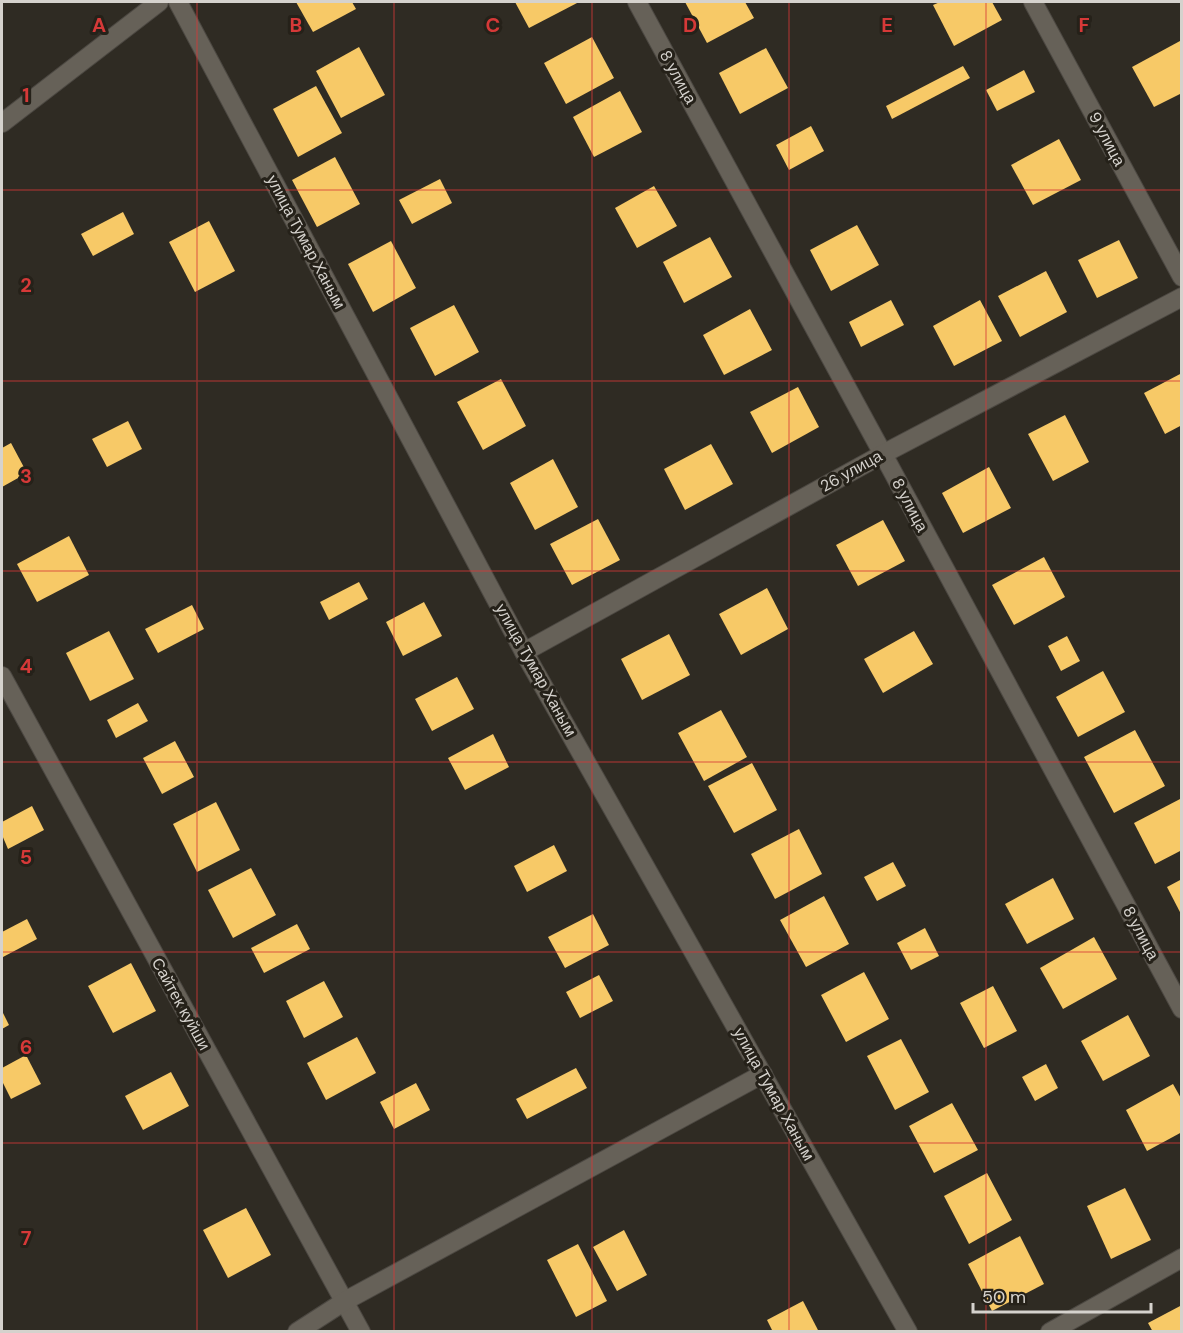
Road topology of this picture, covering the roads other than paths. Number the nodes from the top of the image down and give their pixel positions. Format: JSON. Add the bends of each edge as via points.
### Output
{"nodes":[{"id":1,"x":159,"y":2,"type":"edge"},
{"id":2,"x":178,"y":2,"type":"edge"},
{"id":3,"x":637,"y":2,"type":"edge"},
{"id":4,"x":1033,"y":2,"type":"edge"},
{"id":5,"x":2,"y":123,"type":"edge"},
{"id":6,"x":1182,"y":277,"type":"edge"},
{"id":7,"x":1182,"y":297,"type":"edge"},
{"id":8,"x":883,"y":454,"type":"junction"},
{"id":9,"x":525,"y":652,"type":"junction"},
{"id":10,"x":2,"y":676,"type":"edge"},
{"id":11,"x":1182,"y":1009,"type":"edge"},
{"id":12,"x":763,"y":1074,"type":"junction"},
{"id":13,"x":1182,"y":1258,"type":"edge"},
{"id":14,"x":345,"y":1301,"type":"junction"},
{"id":15,"x":297,"y":1332,"type":"edge"},
{"id":16,"x":362,"y":1332,"type":"edge"},
{"id":17,"x":908,"y":1332,"type":"edge"},
{"id":18,"x":1050,"y":1332,"type":"edge"}],
"edges":[{"from":1,"to":5,"type":"street"},
{"from":2,"to":9,"type":"street","name":"улица Тумар Ханым"},
{"from":3,"to":8,"type":"street","name":"8 улица"},
{"from":4,"to":6,"type":"street","name":"9 улица"},
{"from":7,"to":8,"type":"street","name":"26 улица"},
{"from":8,"to":9,"type":"street","name":"26 улица"},
{"from":8,"to":11,"type":"street","name":"8 улица"},
{"from":9,"to":12,"type":"street","name":"улица Тумар Ханым"},
{"from":10,"to":14,"type":"street","name":"Сайтек куйши"},
{"from":12,"to":14,"type":"street"},
{"from":12,"to":17,"type":"street","name":"улица Тумар Ханым"},
{"from":13,"to":18,"type":"street"},
{"from":14,"to":15,"type":"street"},
{"from":14,"to":16,"type":"street","name":"Сайтек куйши"}]}
